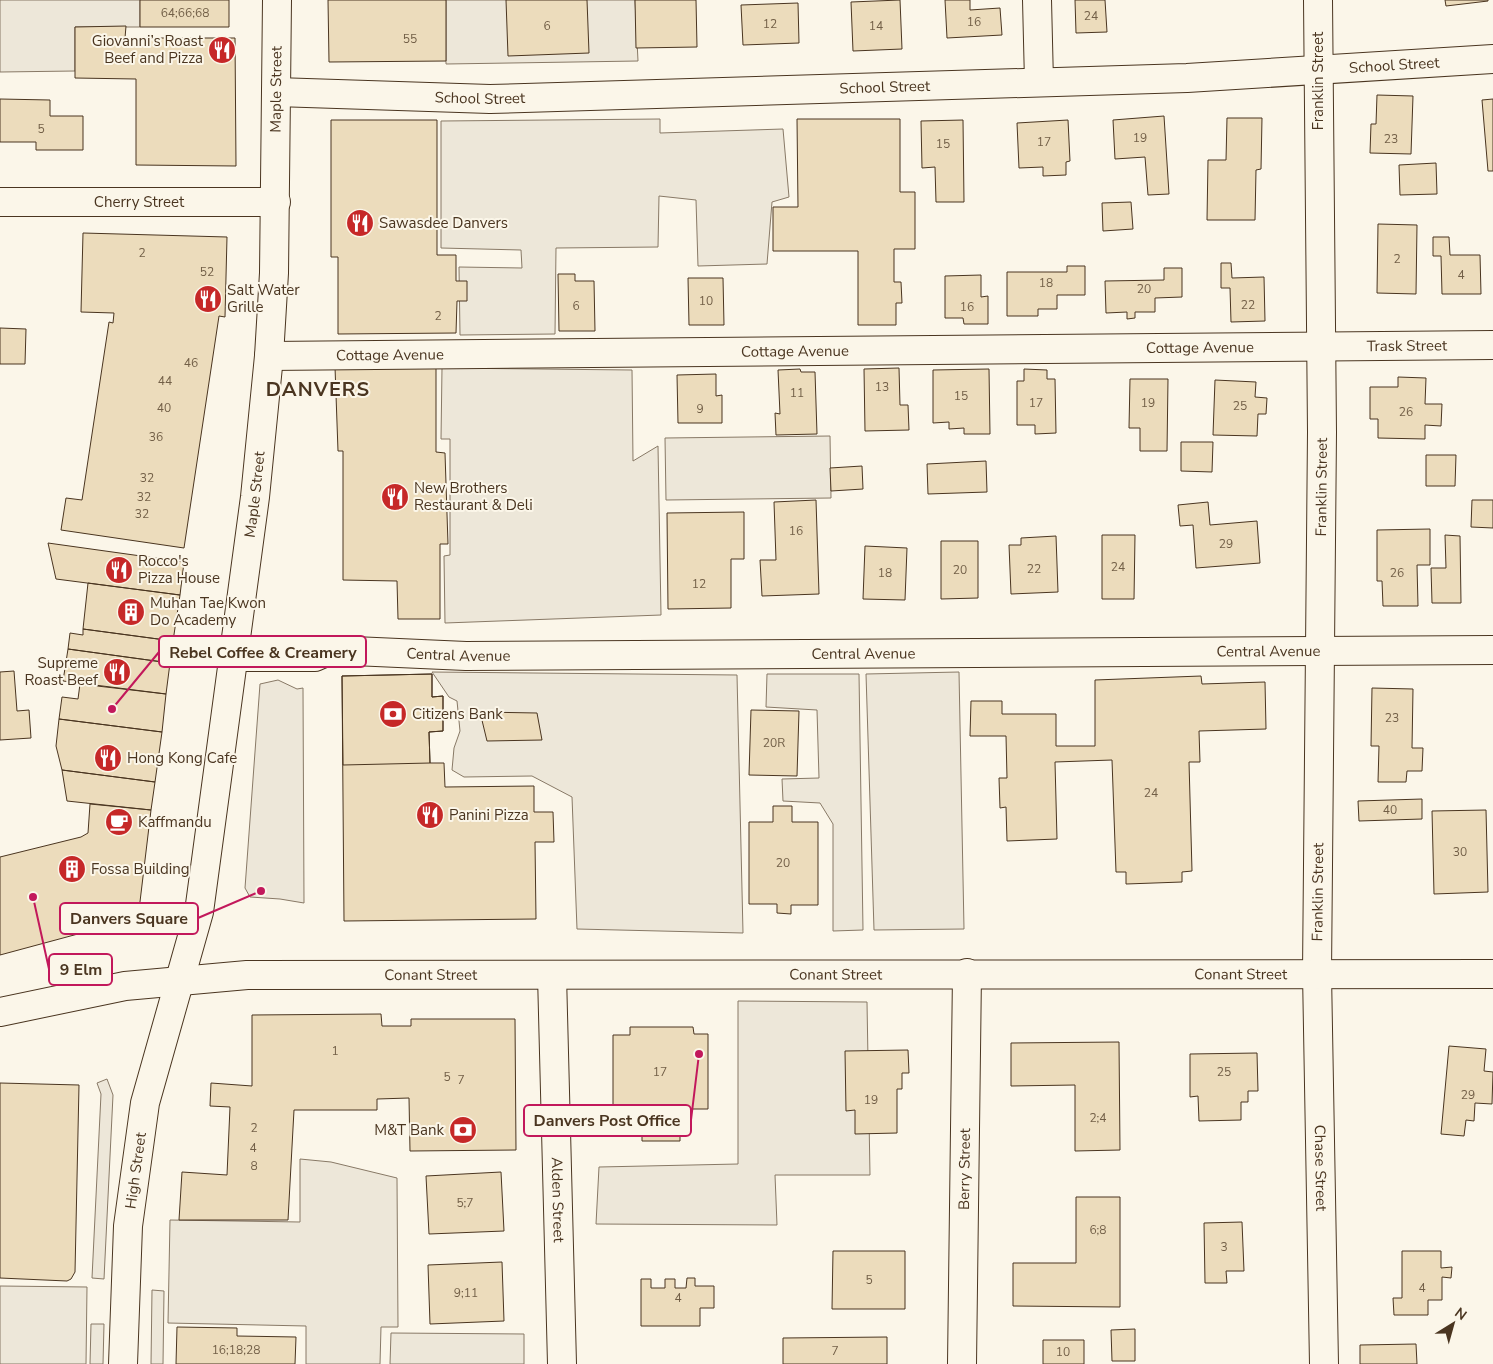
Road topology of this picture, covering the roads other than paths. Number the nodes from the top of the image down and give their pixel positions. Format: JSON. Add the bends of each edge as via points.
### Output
{"nodes":[{"id":1,"x":277,"y":0,"type":"edge"},
{"id":2,"x":1037,"y":0,"type":"edge"},
{"id":3,"x":1318,"y":0,"type":"edge"},
{"id":4,"x":1493,"y":59,"type":"edge"},
{"id":5,"x":1319,"y":69,"type":"junction"},
{"id":6,"x":1039,"y":82,"type":"junction"},
{"id":7,"x":276,"y":92,"type":"junction"},
{"id":8,"x":0,"y":202,"type":"edge"},
{"id":9,"x":276,"y":202,"type":"junction"},
{"id":10,"x":1321,"y":345,"type":"junction"},
{"id":11,"x":1493,"y":345,"type":"edge"},
{"id":12,"x":269,"y":356,"type":"junction"},
{"id":13,"x":1319,"y":650,"type":"junction"},
{"id":14,"x":1493,"y":650,"type":"edge"},
{"id":15,"x":235,"y":657,"type":"junction"},
{"id":16,"x":967,"y":973,"type":"junction"},
{"id":17,"x":1317,"y":973,"type":"junction"},
{"id":18,"x":1493,"y":974,"type":"edge"},
{"id":19,"x":552,"y":975,"type":"junction"},
{"id":20,"x":180,"y":982,"type":"junction"},
{"id":21,"x":0,"y":1012,"type":"edge"},
{"id":22,"x":123,"y":1364,"type":"edge"},
{"id":23,"x":562,"y":1364,"type":"edge"},
{"id":24,"x":962,"y":1364,"type":"edge"},
{"id":25,"x":1324,"y":1364,"type":"edge"}],
"edges":[{"from":1,"to":7,"type":"street","name":"Maple Street"},
{"from":2,"to":6,"type":"street"},
{"from":3,"to":5,"type":"street","name":"Franklin Street"},
{"from":4,"to":5,"type":"street","name":"School Street"},
{"from":5,"to":6,"type":"street","name":"School Street","via":[[1187,78]]},
{"from":5,"to":10,"type":"street","name":"Franklin Street"},
{"from":6,"to":7,"type":"street","name":"School Street","via":[[490,99]]},
{"from":7,"to":9,"type":"street","name":"Maple Street"},
{"from":8,"to":9,"type":"street","name":"Cherry Street"},
{"from":9,"to":12,"type":"street","name":"Maple Street"},
{"from":10,"to":11,"type":"street","name":"Trask Street"},
{"from":10,"to":12,"type":"street","name":"Cottage Avenue"},
{"from":10,"to":13,"type":"street","name":"Franklin Street"},
{"from":12,"to":15,"type":"street","name":"Maple Street"},
{"from":13,"to":14,"type":"street","name":"Central Avenue"},
{"from":13,"to":15,"type":"street","name":"Central Avenue","via":[[481,656],[331,650],[315,657]]},
{"from":13,"to":17,"type":"street","name":"Franklin Street"},
{"from":15,"to":20,"type":"street","name":"Maple Street","via":[[199,912]]},
{"from":16,"to":17,"type":"street","name":"Conant Street"},
{"from":16,"to":19,"type":"street","name":"Conant Street"},
{"from":16,"to":24,"type":"street","name":"Berry Street"},
{"from":17,"to":18,"type":"street","name":"Conant Street"},
{"from":17,"to":25,"type":"street","name":"Chase Street"},
{"from":19,"to":20,"type":"street","name":"Conant Street","via":[[247,975]]},
{"from":19,"to":23,"type":"street","name":"Alden Street"},
{"from":20,"to":21,"type":"street","name":"Conant Street","via":[[125,986]]},
{"from":20,"to":22,"type":"street","name":"High Street","via":[[145,1102],[128,1226]]}]}
